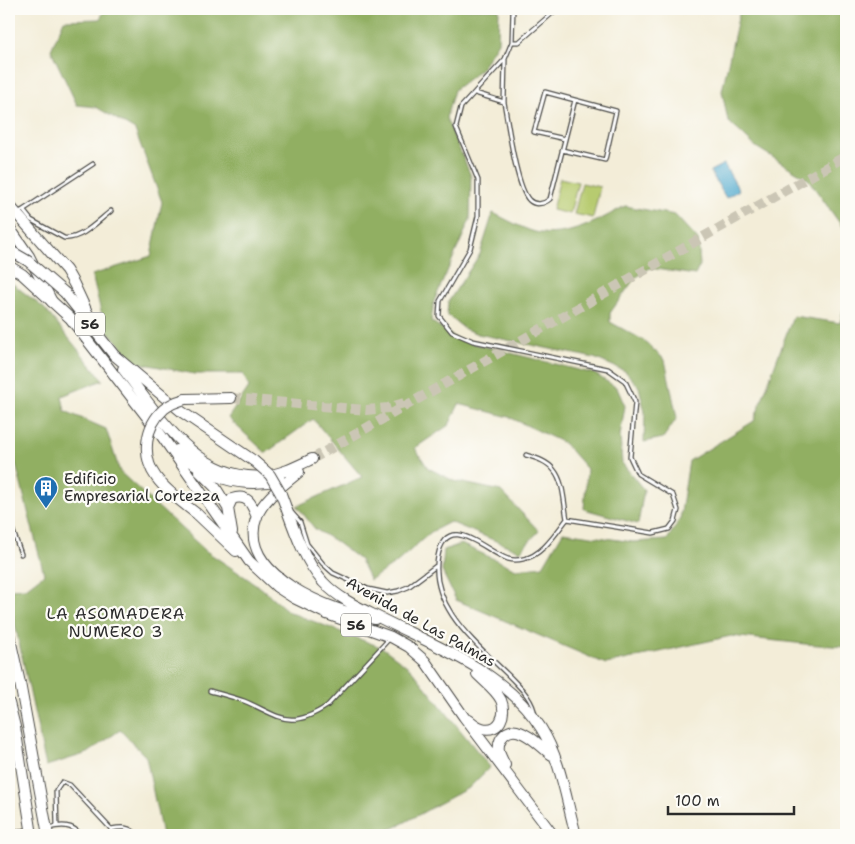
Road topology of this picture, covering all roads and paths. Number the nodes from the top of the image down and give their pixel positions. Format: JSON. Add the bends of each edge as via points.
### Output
{"nodes":[{"id":1,"x":513,"y":9,"type":"edge"},
{"id":2,"x":557,"y":9,"type":"edge"},
{"id":3,"x":512,"y":42,"type":"junction"},
{"id":4,"x":505,"y":59,"type":"junction"},
{"id":5,"x":475,"y":93,"type":"junction"},
{"id":6,"x":576,"y":100,"type":"junction"},
{"id":7,"x":504,"y":102,"type":"junction"},
{"id":8,"x":565,"y":140,"type":"junction"},
{"id":9,"x":562,"y":150,"type":"junction"},
{"id":10,"x":93,"y":164,"type":"dead end"},
{"id":11,"x":16,"y":209,"type":"edge"},
{"id":12,"x":110,"y":211,"type":"dead end"},
{"id":13,"x":9,"y":227,"type":"edge"},
{"id":14,"x":9,"y":250,"type":"edge"},
{"id":15,"x":9,"y":266,"type":"edge"},
{"id":16,"x":52,"y":302,"type":"junction"},
{"id":17,"x":98,"y":334,"type":"junction"},
{"id":18,"x":114,"y":356,"type":"junction"},
{"id":19,"x":231,"y":398,"type":"tunnel mouth"},
{"id":20,"x":161,"y":435,"type":"junction"},
{"id":21,"x":526,"y":455,"type":"dead end"},
{"id":22,"x":190,"y":462,"type":"junction"},
{"id":23,"x":298,"y":472,"type":"junction"},
{"id":24,"x":285,"y":505,"type":"junction"},
{"id":25,"x":228,"y":508,"type":"junction"},
{"id":26,"x":257,"y":517,"type":"junction"},
{"id":27,"x":567,"y":519,"type":"junction"},
{"id":28,"x":9,"y":520,"type":"edge"},
{"id":29,"x":237,"y":546,"type":"junction"},
{"id":30,"x":21,"y":554,"type":"dead end"},
{"id":31,"x":249,"y":561,"type":"junction"},
{"id":32,"x":436,"y":566,"type":"junction"},
{"id":33,"x":386,"y":621,"type":"junction"},
{"id":34,"x":9,"y":634,"type":"edge"},
{"id":35,"x":391,"y":637,"type":"junction"},
{"id":36,"x":462,"y":659,"type":"junction"},
{"id":37,"x":210,"y":691,"type":"dead end"},
{"id":38,"x":9,"y":703,"type":"edge"},
{"id":39,"x":464,"y":717,"type":"junction"},
{"id":40,"x":535,"y":720,"type":"junction"},
{"id":41,"x":553,"y":756,"type":"junction"},
{"id":42,"x":513,"y":782,"type":"junction"},
{"id":43,"x":111,"y":829,"type":"junction"},
{"id":44,"x":51,"y":830,"type":"edge"},
{"id":45,"x":9,"y":832,"type":"edge"},
{"id":46,"x":32,"y":833,"type":"edge"},
{"id":47,"x":81,"y":835,"type":"edge"},
{"id":48,"x":112,"y":835,"type":"edge"},
{"id":49,"x":137,"y":835,"type":"edge"},
{"id":50,"x":553,"y":835,"type":"edge"},
{"id":51,"x":576,"y":835,"type":"edge"}],
"edges":[{"from":1,"to":3,"type":"lane"},
{"from":2,"to":3,"type":"lane","via":[[519,42]]},
{"from":3,"to":4,"type":"lane"},
{"from":4,"to":5,"type":"lane"},
{"from":4,"to":7,"type":"lane"},
{"from":5,"to":7,"type":"lane"},
{"from":5,"to":27,"type":"lane","via":[[461,107],[456,127],[478,180],[478,216],[470,249],[440,301],[439,316],[452,332],[473,340],[608,370],[625,380],[635,402],[630,457],[638,474],[673,495],[678,510],[669,529],[653,533]]},
{"from":6,"to":8,"type":"lane"},
{"from":6,"to":8,"type":"lane","via":[[544,92],[534,132]]},
{"from":6,"to":9,"type":"lane","via":[[616,111],[605,160]]},
{"from":7,"to":9,"type":"lane","via":[[520,180],[531,202],[541,204],[550,199]]},
{"from":8,"to":9,"type":"lane"},
{"from":10,"to":11,"type":"lane"},
{"from":11,"to":12,"type":"lane","via":[[70,239]]},
{"from":11,"to":17,"type":"main road","via":[[66,270]]},
{"from":13,"to":16,"type":"main road","via":[[29,256]]},
{"from":14,"to":17,"type":"main road","name":"Avenida de Las Palmas","number":"56","bridge":true,"via":[[28,261],[65,293]]},
{"from":15,"to":16,"type":"main road","name":"Avenida de Las Palmas","number":"56"},
{"from":16,"to":20,"type":"main road","name":"Avenida de Las Palmas","number":"56","via":[[70,318]]},
{"from":17,"to":18,"type":"main road","name":"Avenida de Las Palmas","number":"56"},
{"from":18,"to":23,"type":"main road","via":[[182,443],[212,465],[250,476],[264,476],[278,474],[312,460]]},
{"from":18,"to":24,"type":"main road","name":"Avenida de Las Palmas","number":"56","bridge":true,"via":[[182,412],[254,461],[270,475]]},
{"from":19,"to":31,"type":"main road","bridge":true,"via":[[185,399],[165,408],[156,418],[146,445],[156,477]]},
{"from":20,"to":22,"type":"main road"},
{"from":20,"to":29,"type":"main road","name":"Avenida de Las Palmas","number":"56"},
{"from":21,"to":27,"type":"lane","via":[[542,460],[554,470]]},
{"from":22,"to":23,"type":"main road","via":[[220,477],[252,485],[281,480]]},
{"from":22,"to":25,"type":"main road","via":[[215,488]]},
{"from":23,"to":26,"type":"main road","via":[[270,498]]},
{"from":24,"to":32,"type":"lane","via":[[300,522],[308,544],[324,564],[333,573],[368,589],[387,593],[398,591]]},
{"from":24,"to":33,"type":"main road","name":"Avenida de Las Palmas","number":"56","via":[[304,554],[322,581],[340,597]]},
{"from":25,"to":26,"type":"main road","via":[[232,499],[238,496],[245,498],[250,501]]},
{"from":25,"to":29,"type":"main road"},
{"from":26,"to":33,"type":"main road","via":[[254,539],[259,554],[282,580],[299,593],[326,605]]},
{"from":27,"to":32,"type":"lane","via":[[546,544],[524,559],[508,559],[464,535],[454,535],[445,539],[440,547]]},
{"from":28,"to":30,"type":"lane"},
{"from":29,"to":31,"type":"main road","name":"Avenida de Las Palmas","number":"56"},
{"from":31,"to":35,"type":"main road","name":"Avenida de Las Palmas","number":"56","via":[[294,598],[327,614]]},
{"from":32,"to":40,"type":"lane","via":[[444,602],[462,630],[523,691],[534,707]]},
{"from":33,"to":36,"type":"main road","name":"Avenida de Las Palmas","number":"56"},
{"from":34,"to":44,"type":"main road"},
{"from":35,"to":37,"type":"lane","via":[[328,706],[302,719],[276,717],[245,702]]},
{"from":35,"to":39,"type":"main road","name":"Avenida de Las Palmas","number":"56","via":[[425,661]]},
{"from":36,"to":39,"type":"main road","via":[[498,694],[504,710],[500,723],[491,729],[482,728]]},
{"from":36,"to":40,"type":"main road","name":"Avenida de Las Palmas","number":"56","via":[[504,686]]},
{"from":38,"to":46,"type":"main road"},
{"from":39,"to":42,"type":"main road","name":"Avenida de Las Palmas","number":"56"},
{"from":40,"to":41,"type":"main road","name":"Avenida de Las Palmas","number":"56"},
{"from":41,"to":42,"type":"main road","via":[[519,731],[504,734],[499,749]]},
{"from":41,"to":51,"type":"main road","name":"Avenida de Las Palmas","number":"56","via":[[560,771]]},
{"from":42,"to":50,"type":"main road","name":"Avenida de Las Palmas","number":"56"},
{"from":43,"to":44,"type":"lane","via":[[65,782],[56,791]]},
{"from":43,"to":48,"type":"lane"},
{"from":43,"to":49,"type":"lane","via":[[128,828]]},
{"from":44,"to":47,"type":"lane","via":[[70,826]]},
{"from":45,"to":46,"type":"lane"}]}
